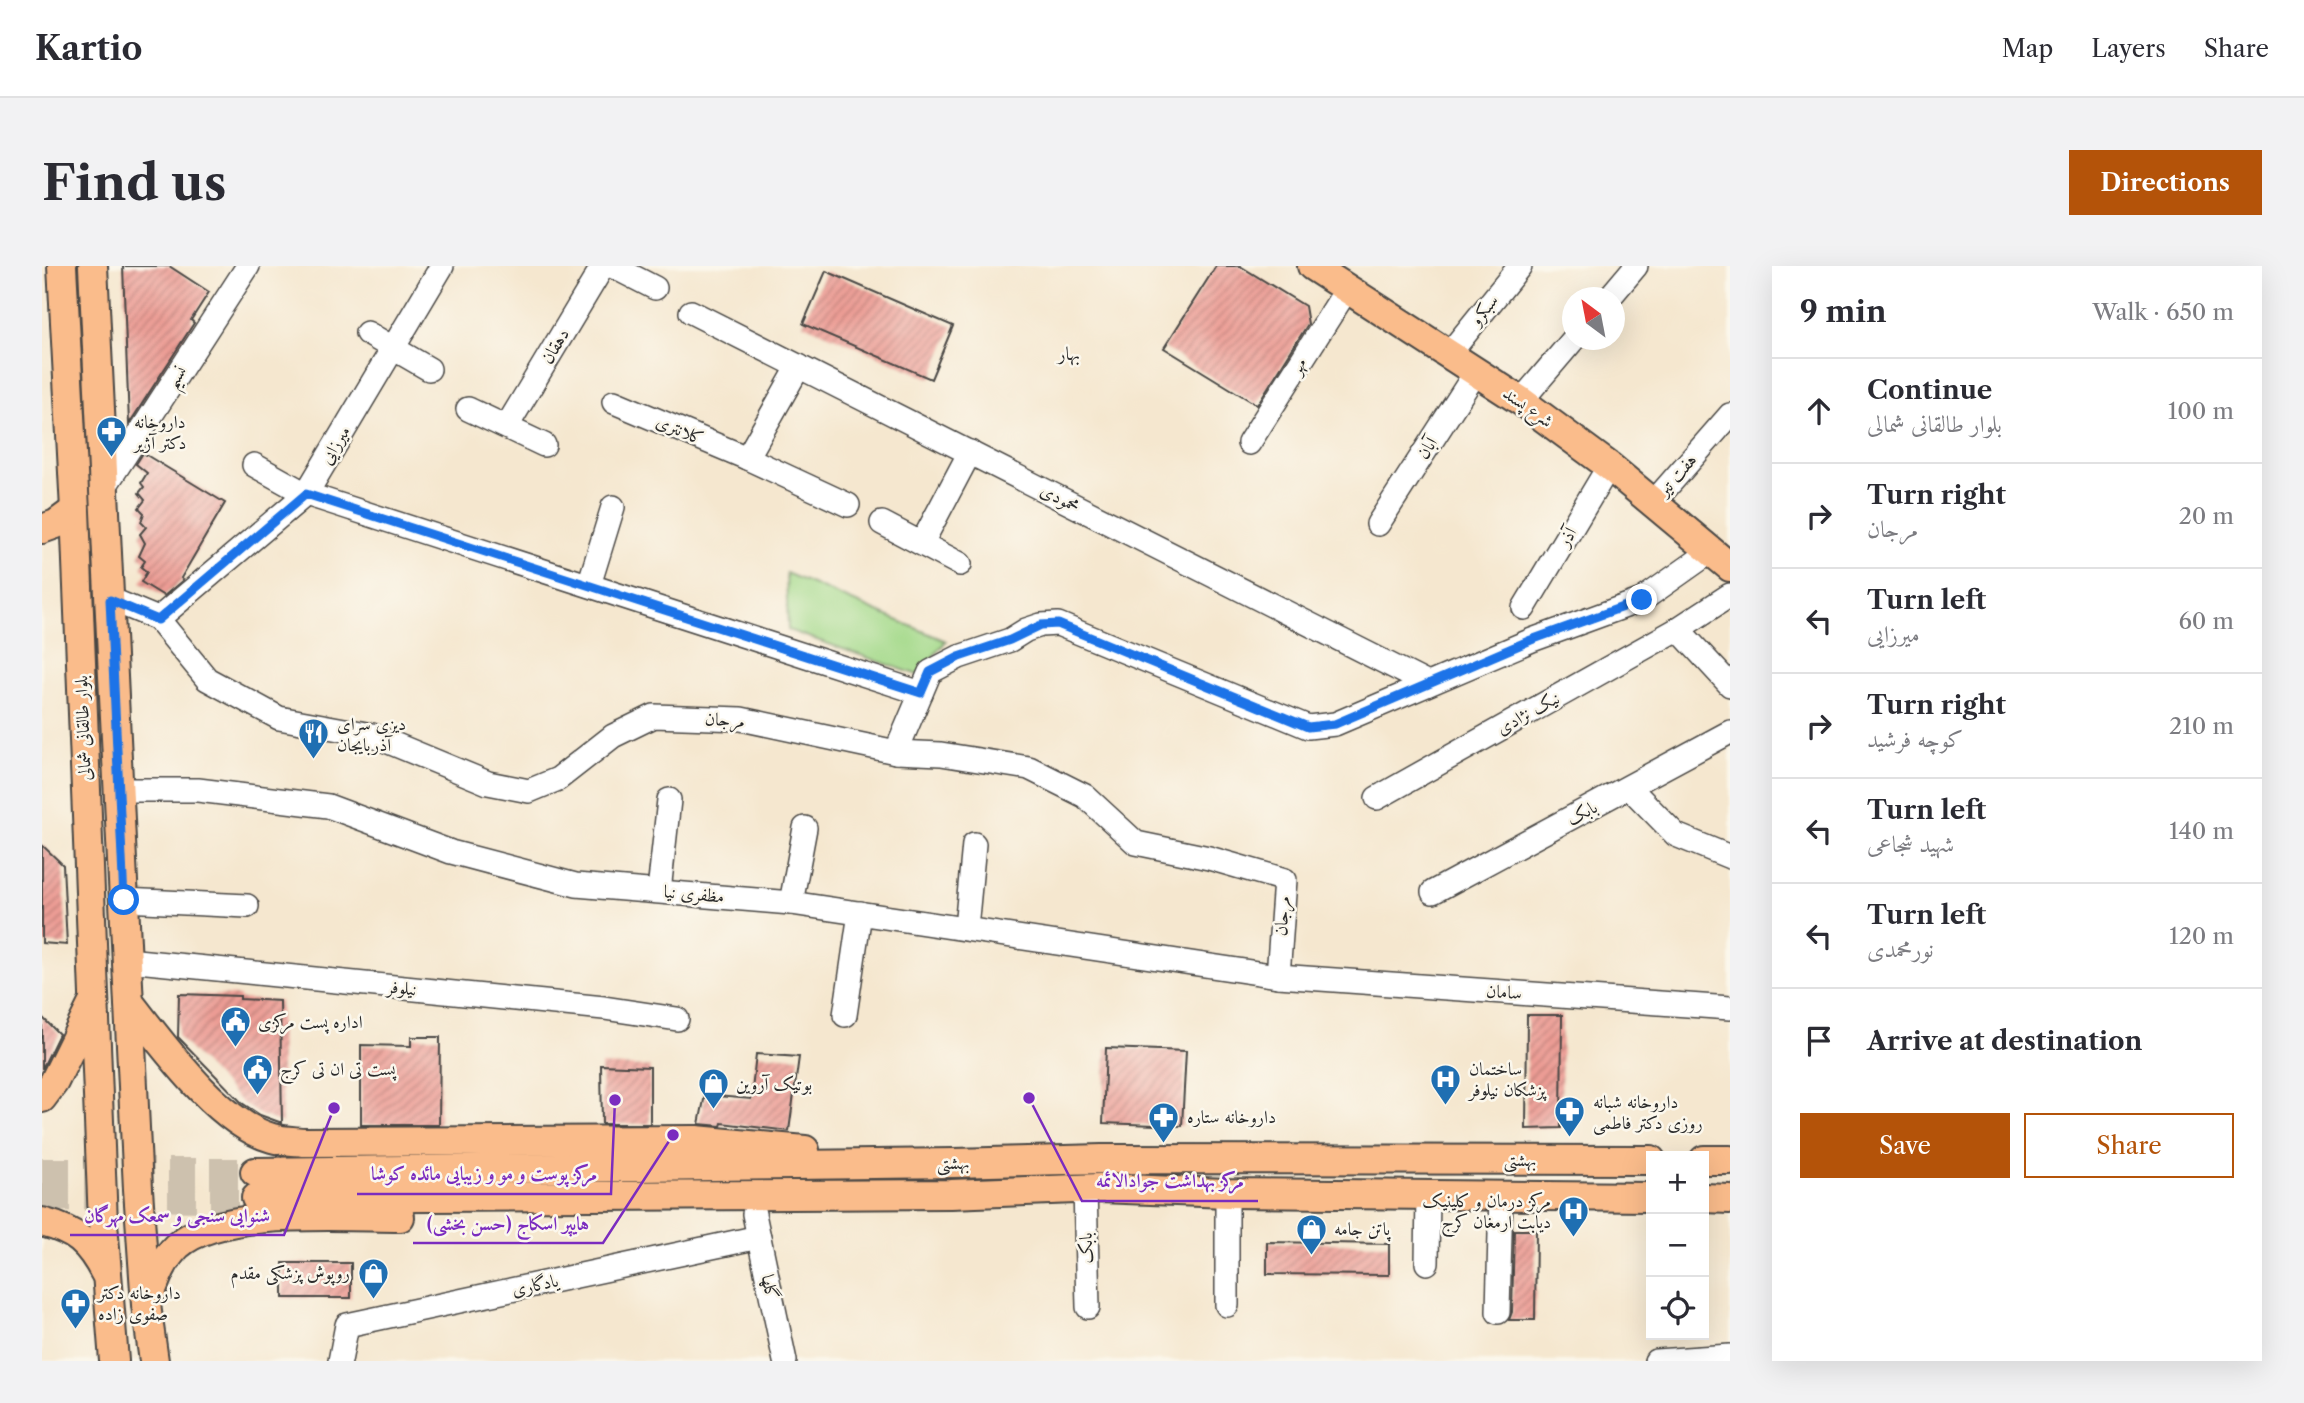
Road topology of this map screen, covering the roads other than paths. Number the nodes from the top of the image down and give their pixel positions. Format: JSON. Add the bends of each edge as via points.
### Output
{"nodes":[{"id":1,"x":62,"y":266,"type":"edge"},
{"id":2,"x":93,"y":266,"type":"edge"},
{"id":3,"x":248,"y":266,"type":"edge"},
{"id":4,"x":442,"y":266,"type":"edge"},
{"id":5,"x":603,"y":266,"type":"edge"},
{"id":6,"x":612,"y":266,"type":"edge"},
{"id":7,"x":1312,"y":266,"type":"edge"},
{"id":8,"x":1520,"y":266,"type":"edge"},
{"id":9,"x":1636,"y":266,"type":"edge"},
{"id":10,"x":1618,"y":287,"type":"edge"},
{"id":11,"x":655,"y":289,"type":"dead end"},
{"id":12,"x":1347,"y":289,"type":"junction"},
{"id":13,"x":691,"y":312,"type":"dead end"},
{"id":14,"x":366,"y":332,"type":"dead end"},
{"id":15,"x":394,"y":347,"type":"junction"},
{"id":16,"x":1564,"y":350,"type":"edge"},
{"id":17,"x":1449,"y":354,"type":"junction"},
{"id":18,"x":799,"y":366,"type":"junction"},
{"id":19,"x":429,"y":369,"type":"dead end"},
{"id":20,"x":1476,"y":372,"type":"junction"},
{"id":21,"x":1521,"y":401,"type":"junction"},
{"id":22,"x":614,"y":402,"type":"dead end"},
{"id":23,"x":468,"y":409,"type":"dead end"},
{"id":24,"x":1730,"y":415,"type":"edge"},
{"id":25,"x":507,"y":426,"type":"junction"},
{"id":26,"x":1249,"y":443,"type":"dead end"},
{"id":27,"x":544,"y":445,"type":"dead end"},
{"id":28,"x":970,"y":452,"type":"junction"},
{"id":29,"x":747,"y":458,"type":"junction"},
{"id":30,"x":254,"y":465,"type":"dead end"},
{"id":31,"x":1609,"y":466,"type":"junction"},
{"id":32,"x":104,"y":488,"type":"junction"},
{"id":33,"x":306,"y":494,"type":"junction"},
{"id":34,"x":1653,"y":503,"type":"junction"},
{"id":35,"x":848,"y":505,"type":"dead end"},
{"id":36,"x":613,"y":507,"type":"dead end"},
{"id":37,"x":75,"y":510,"type":"junction"},
{"id":38,"x":882,"y":523,"type":"dead end"},
{"id":39,"x":1378,"y":524,"type":"dead end"},
{"id":40,"x":42,"y":528,"type":"edge"},
{"id":41,"x":922,"y":543,"type":"junction"},
{"id":42,"x":1720,"y":559,"type":"edge"},
{"id":43,"x":960,"y":564,"type":"dead end"},
{"id":44,"x":589,"y":585,"type":"junction"},
{"id":45,"x":1730,"y":595,"type":"edge"},
{"id":46,"x":110,"y":600,"type":"junction"},
{"id":47,"x":1524,"y":608,"type":"dead end"},
{"id":48,"x":158,"y":620,"type":"junction"},
{"id":49,"x":1678,"y":629,"type":"junction"},
{"id":50,"x":1429,"y":684,"type":"junction"},
{"id":51,"x":1730,"y":685,"type":"edge"},
{"id":52,"x":921,"y":693,"type":"junction"},
{"id":53,"x":1730,"y":732,"type":"edge"},
{"id":54,"x":896,"y":752,"type":"junction"},
{"id":55,"x":1630,"y":788,"type":"junction"},
{"id":56,"x":119,"y":790,"type":"junction"},
{"id":57,"x":1377,"y":798,"type":"dead end"},
{"id":58,"x":669,"y":800,"type":"dead end"},
{"id":59,"x":805,"y":828,"type":"dead end"},
{"id":60,"x":974,"y":844,"type":"dead end"},
{"id":61,"x":1730,"y":857,"type":"edge"},
{"id":62,"x":659,"y":891,"type":"junction"},
{"id":63,"x":1433,"y":892,"type":"dead end"},
{"id":64,"x":124,"y":900,"type":"junction"},
{"id":65,"x":792,"y":903,"type":"junction"},
{"id":66,"x":247,"y":906,"type":"dead end"},
{"id":67,"x":860,"y":912,"type":"junction"},
{"id":68,"x":966,"y":928,"type":"junction"},
{"id":69,"x":127,"y":960,"type":"junction"},
{"id":70,"x":1278,"y":976,"type":"junction"},
{"id":71,"x":94,"y":1002,"type":"junction"},
{"id":72,"x":129,"y":1002,"type":"junction"},
{"id":73,"x":1730,"y":1008,"type":"edge"},
{"id":74,"x":845,"y":1015,"type":"dead end"},
{"id":75,"x":677,"y":1019,"type":"dead end"},
{"id":76,"x":42,"y":1098,"type":"edge"},
{"id":77,"x":1646,"y":1160,"type":"edge"},
{"id":78,"x":1709,"y":1160,"type":"edge"},
{"id":79,"x":1730,"y":1160,"type":"edge"},
{"id":80,"x":954,"y":1163,"type":"junction"},
{"id":81,"x":1085,"y":1188,"type":"junction"},
{"id":82,"x":1227,"y":1193,"type":"junction"},
{"id":83,"x":951,"y":1194,"type":"junction"},
{"id":84,"x":1501,"y":1194,"type":"junction"},
{"id":85,"x":1428,"y":1195,"type":"junction"},
{"id":86,"x":1646,"y":1196,"type":"edge"},
{"id":87,"x":1709,"y":1198,"type":"edge"},
{"id":88,"x":1730,"y":1199,"type":"edge"},
{"id":89,"x":42,"y":1222,"type":"edge"},
{"id":90,"x":757,"y":1225,"type":"junction"},
{"id":91,"x":1427,"y":1263,"type":"dead end"},
{"id":92,"x":106,"y":1275,"type":"junction"},
{"id":93,"x":146,"y":1305,"type":"junction"},
{"id":94,"x":1227,"y":1305,"type":"dead end"},
{"id":95,"x":1088,"y":1307,"type":"dead end"},
{"id":96,"x":1498,"y":1312,"type":"dead end"},
{"id":97,"x":1730,"y":1356,"type":"edge"},
{"id":98,"x":114,"y":1361,"type":"edge"},
{"id":99,"x":154,"y":1361,"type":"edge"},
{"id":100,"x":340,"y":1361,"type":"edge"},
{"id":101,"x":785,"y":1361,"type":"edge"},
{"id":102,"x":1656,"y":1361,"type":"edge"}],
"edges":[{"from":1,"to":37,"type":"main road","name":"بلوار طالقانی شمالی"},
{"from":2,"to":32,"type":"main road","name":"بلوار طالقانی شمالی"},
{"from":3,"to":32,"type":"street","name":"نسیم"},
{"from":4,"to":15,"type":"street","name":"میرزایی"},
{"from":5,"to":25,"type":"street","name":"دهقان"},
{"from":6,"to":11,"type":"street"},
{"from":7,"to":12,"type":"main road","name":"شرع پسند"},
{"from":8,"to":17,"type":"street","name":"سبکرو"},
{"from":9,"to":10,"type":"street"},
{"from":12,"to":17,"type":"main road","name":"شرع پسند"},
{"from":12,"to":26,"type":"street","name":"مهر"},
{"from":13,"to":18,"type":"street","name":"محمودی"},
{"from":14,"to":15,"type":"street"},
{"from":15,"to":19,"type":"street"},
{"from":15,"to":33,"type":"street","name":"میرزایی"},
{"from":16,"to":21,"type":"street"},
{"from":17,"to":20,"type":"main road","name":"شرع پسند"},
{"from":18,"to":28,"type":"street","name":"محمودی"},
{"from":18,"to":29,"type":"street"},
{"from":20,"to":21,"type":"main road","name":"شرع پسند"},
{"from":20,"to":39,"type":"street","name":"آبان"},
{"from":21,"to":31,"type":"main road","name":"شرع پسند"},
{"from":22,"to":29,"type":"street","name":"کلانتری"},
{"from":23,"to":25,"type":"street"},
{"from":24,"to":34,"type":"street","name":"هفت تیر"},
{"from":25,"to":27,"type":"street"},
{"from":28,"to":41,"type":"street"},
{"from":28,"to":50,"type":"street","name":"محمودی"},
{"from":29,"to":35,"type":"street","name":"کلانتری"},
{"from":30,"to":33,"type":"street"},
{"from":31,"to":34,"type":"main road","name":"شرع پسند"},
{"from":31,"to":47,"type":"street","name":"آذر"},
{"from":32,"to":46,"type":"main road","name":"بلوار طالقانی شمالی"},
{"from":33,"to":44,"type":"street"},
{"from":33,"to":48,"type":"street","name":"میرزایی"},
{"from":34,"to":42,"type":"main road","name":"شرع پسند"},
{"from":36,"to":44,"type":"street"},
{"from":37,"to":40,"type":"main road"},
{"from":37,"to":71,"type":"main road","name":"بلوار طالقانی شمالی"},
{"from":38,"to":41,"type":"street"},
{"from":41,"to":43,"type":"street"},
{"from":42,"to":50,"type":"street","via":[[1642,600],[1531,640]]},
{"from":44,"to":52,"type":"street"},
{"from":45,"to":49,"type":"street","name":"نیک نژادی"},
{"from":46,"to":48,"type":"street","name":"مرجان"},
{"from":46,"to":56,"type":"main road","name":"بلوار طالقانی شمالی"},
{"from":48,"to":54,"type":"street","name":"مرجان","via":[[207,680],[279,718],[372,735],[488,783],[529,791],[558,779],[613,736],[654,716],[741,719]]},
{"from":49,"to":51,"type":"street"},
{"from":49,"to":57,"type":"street","name":"نیک نژادی"},
{"from":50,"to":52,"type":"street","via":[[1335,724],[1308,727],[1058,624],[1041,625],[959,657],[930,672]]},
{"from":52,"to":54,"type":"street"},
{"from":53,"to":55,"type":"street","name":"بابک"},
{"from":54,"to":70,"type":"street","name":"مرجان","via":[[1028,768],[1085,796],[1136,843],[1285,880]]},
{"from":55,"to":61,"type":"street","via":[[1676,835]]},
{"from":55,"to":63,"type":"street","name":"بابک"},
{"from":56,"to":62,"type":"street","name":"مظفری نیا","via":[[198,790],[328,806],[451,852],[576,885]]},
{"from":56,"to":64,"type":"main road","name":"بلوار طالقانی شمالی"},
{"from":58,"to":62,"type":"street"},
{"from":59,"to":65,"type":"street"},
{"from":60,"to":68,"type":"street"},
{"from":62,"to":65,"type":"street","name":"مظفری نیا"},
{"from":64,"to":66,"type":"street"},
{"from":64,"to":69,"type":"main road","name":"بلوار طالقانی شمالی"},
{"from":65,"to":67,"type":"street","name":"مظفری نیا"},
{"from":67,"to":68,"type":"street","name":"مظفری نیا"},
{"from":67,"to":74,"type":"street"},
{"from":68,"to":70,"type":"street","name":"مظفری نیا"},
{"from":69,"to":72,"type":"main road","name":"بلوار طالقانی شمالی"},
{"from":69,"to":75,"type":"street","name":"نیلوفر"},
{"from":70,"to":73,"type":"street","name":"سامان"},
{"from":71,"to":76,"type":"main road"},
{"from":71,"to":92,"type":"main road","name":"بلوار طالقانی شمالی"},
{"from":72,"to":80,"type":"main road","via":[[217,1105],[271,1138],[304,1142],[695,1140]]},
{"from":72,"to":93,"type":"main road","name":"بلوار طالقانی شمالی"},
{"from":77,"to":80,"type":"main road","name":"بهشتى"},
{"from":78,"to":79,"type":"main road"},
{"from":80,"to":83,"type":"main road","name":"بهشتى","via":[[256,1185]]},
{"from":81,"to":82,"type":"main road","name":"بهشتى"},
{"from":81,"to":83,"type":"main road","name":"بهشتى"},
{"from":81,"to":95,"type":"street","name":"بابک"},
{"from":82,"to":85,"type":"main road","name":"بهشتى"},
{"from":82,"to":94,"type":"street"},
{"from":83,"to":90,"type":"main road"},
{"from":84,"to":85,"type":"main road","name":"بهشتى"},
{"from":84,"to":86,"type":"main road","name":"بهشتى"},
{"from":84,"to":96,"type":"street"},
{"from":85,"to":91,"type":"street"},
{"from":87,"to":88,"type":"main road"},
{"from":89,"to":92,"type":"main road","via":[[81,1238]]},
{"from":90,"to":93,"type":"main road","via":[[251,1220],[217,1226],[178,1245],[162,1264]]},
{"from":90,"to":100,"type":"street","name":"یادگاری","via":[[347,1325]]},
{"from":90,"to":101,"type":"street","name":"گلها"},
{"from":92,"to":98,"type":"main road","name":"بلوار طالقانی شمالی"},
{"from":93,"to":99,"type":"main road","name":"بلوار طالقانی شمالی"},
{"from":97,"to":102,"type":"street"}]}
